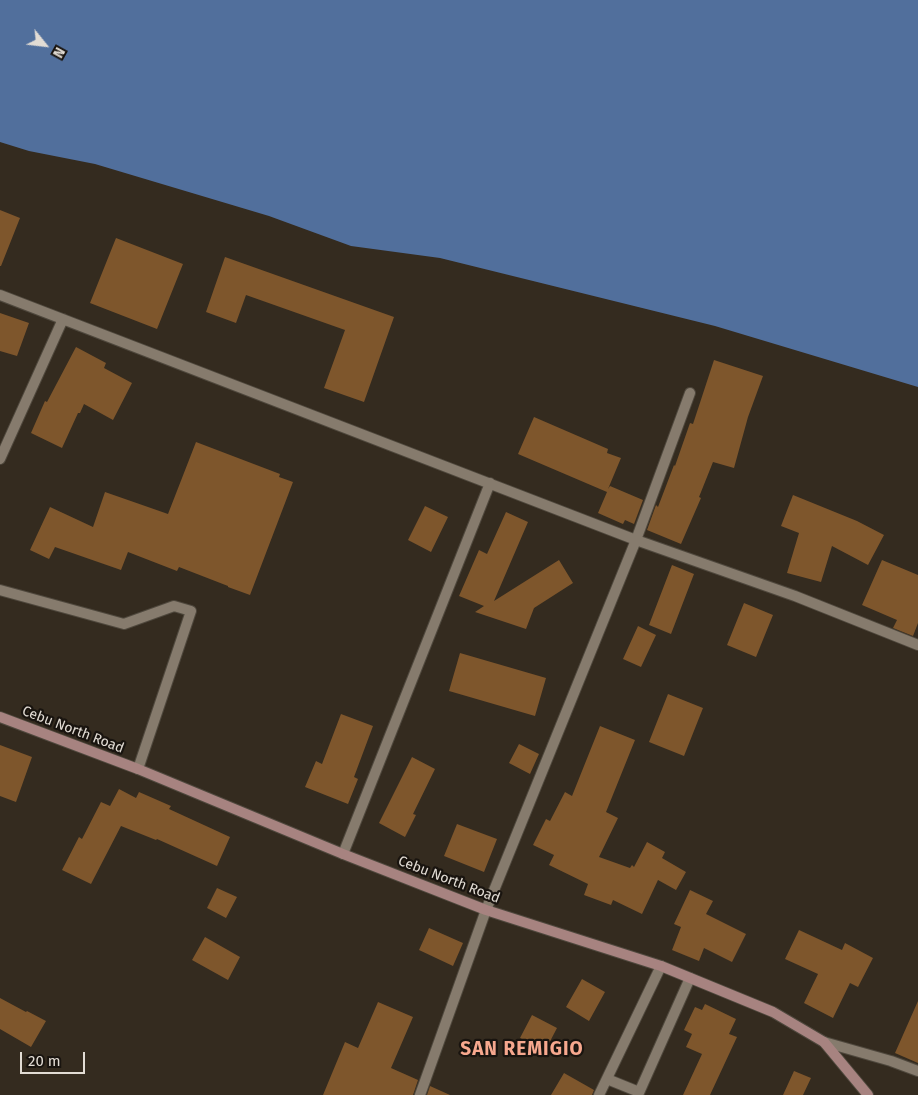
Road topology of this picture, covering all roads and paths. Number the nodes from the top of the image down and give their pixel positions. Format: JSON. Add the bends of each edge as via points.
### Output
{"nodes":[{"id":1,"x":0,"y":295,"type":"edge"},
{"id":2,"x":63,"y":319,"type":"junction"},
{"id":3,"x":690,"y":393,"type":"dead end"},
{"id":4,"x":0,"y":459,"type":"edge"},
{"id":5,"x":490,"y":483,"type":"junction"},
{"id":6,"x":636,"y":540,"type":"junction"},
{"id":7,"x":0,"y":590,"type":"edge"},
{"id":8,"x":918,"y":645,"type":"edge"},
{"id":9,"x":0,"y":717,"type":"edge"},
{"id":10,"x":138,"y":769,"type":"junction"},
{"id":11,"x":344,"y":854,"type":"junction"},
{"id":12,"x":486,"y":910,"type":"junction"},
{"id":13,"x":661,"y":966,"type":"junction"},
{"id":14,"x":690,"y":978,"type":"junction"},
{"id":15,"x":824,"y":1042,"type":"junction"},
{"id":16,"x":918,"y":1071,"type":"edge"},
{"id":17,"x":607,"y":1078,"type":"junction"},
{"id":18,"x":639,"y":1094,"type":"edge"},
{"id":19,"x":420,"y":1095,"type":"edge"},
{"id":20,"x":599,"y":1095,"type":"edge"},
{"id":21,"x":868,"y":1095,"type":"edge"}],
"edges":[{"from":1,"to":2,"type":"street"},
{"from":2,"to":4,"type":"street"},
{"from":2,"to":5,"type":"street"},
{"from":3,"to":6,"type":"street"},
{"from":5,"to":6,"type":"street"},
{"from":5,"to":11,"type":"street"},
{"from":6,"to":8,"type":"street","via":[[795,596]]},
{"from":6,"to":12,"type":"street"},
{"from":7,"to":10,"type":"street","via":[[124,624],[174,606],[191,611]]},
{"from":9,"to":10,"type":"main road","name":"Cebu North Road"},
{"from":10,"to":11,"type":"main road","name":"Cebu North Road"},
{"from":11,"to":12,"type":"main road","name":"Cebu North Road"},
{"from":12,"to":13,"type":"main road","name":"Cebu North Road"},
{"from":12,"to":19,"type":"street"},
{"from":13,"to":14,"type":"main road","name":"Cebu North Road"},
{"from":13,"to":17,"type":"street"},
{"from":14,"to":15,"type":"main road","name":"Cebu North Road","via":[[773,1012]]},
{"from":14,"to":18,"type":"street"},
{"from":15,"to":16,"type":"street"},
{"from":15,"to":21,"type":"main road","name":"Cebu North Road"},
{"from":17,"to":18,"type":"street"},
{"from":17,"to":20,"type":"street"}]}
